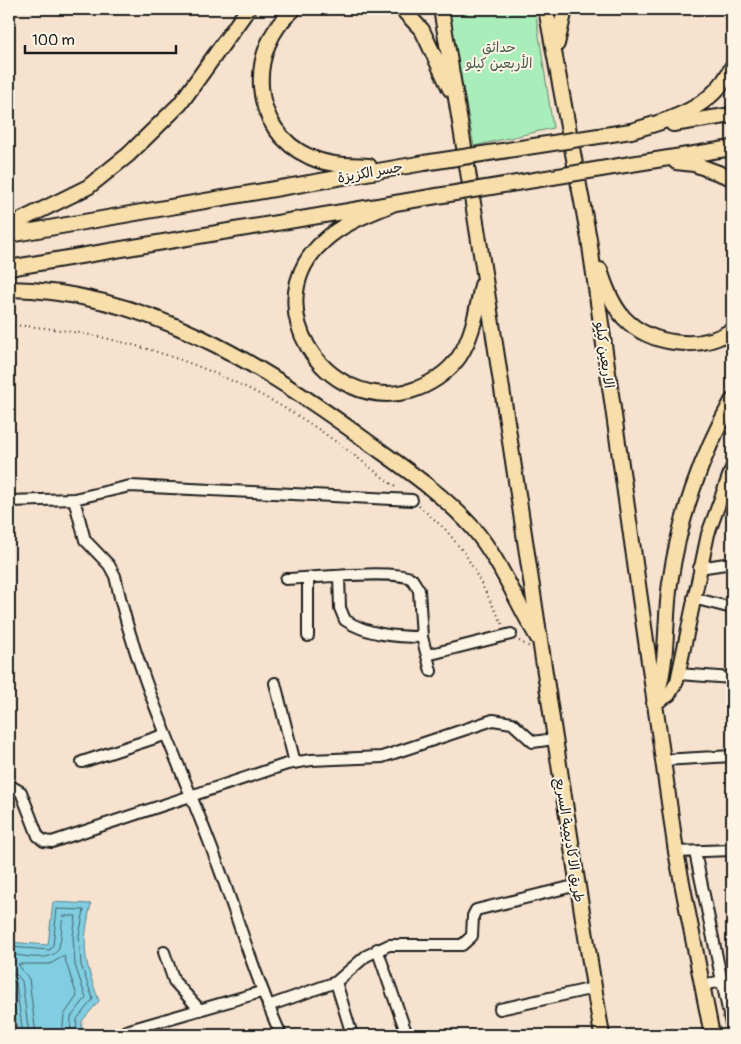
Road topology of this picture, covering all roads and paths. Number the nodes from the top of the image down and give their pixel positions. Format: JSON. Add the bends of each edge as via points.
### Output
{"nodes":[{"id":1,"x":248,"y":9,"type":"edge"},
{"id":2,"x":294,"y":9,"type":"edge"},
{"id":3,"x":402,"y":9,"type":"edge"},
{"id":4,"x":441,"y":9,"type":"edge"},
{"id":5,"x":546,"y":9,"type":"edge"},
{"id":6,"x":565,"y":9,"type":"edge"},
{"id":7,"x":732,"y":67,"type":"edge"},
{"id":8,"x":559,"y":85,"type":"junction"},
{"id":9,"x":458,"y":109,"type":"junction"},
{"id":10,"x":732,"y":115,"type":"edge"},
{"id":11,"x":631,"y":130,"type":"junction"},
{"id":12,"x":732,"y":148,"type":"edge"},
{"id":13,"x":658,"y":160,"type":"junction"},
{"id":14,"x":405,"y":166,"type":"junction"},
{"id":15,"x":732,"y":178,"type":"edge"},
{"id":16,"x":395,"y":203,"type":"junction"},
{"id":17,"x":9,"y":226,"type":"edge"},
{"id":18,"x":9,"y":235,"type":"edge"},
{"id":19,"x":589,"y":239,"type":"junction"},
{"id":20,"x":9,"y":268,"type":"edge"},
{"id":21,"x":484,"y":277,"type":"junction"},
{"id":22,"x":9,"y":289,"type":"edge"},
{"id":23,"x":9,"y":325,"type":"edge"},
{"id":24,"x":732,"y":330,"type":"edge"},
{"id":25,"x":732,"y":401,"type":"edge"},
{"id":26,"x":732,"y":468,"type":"edge"},
{"id":27,"x":74,"y":499,"type":"junction"},
{"id":28,"x":412,"y":500,"type":"junction"},
{"id":29,"x":9,"y":501,"type":"edge"},
{"id":30,"x":732,"y":563,"type":"edge"},
{"id":31,"x":699,"y":568,"type":"junction"},
{"id":32,"x":339,"y":576,"type":"junction"},
{"id":33,"x":308,"y":578,"type":"junction"},
{"id":34,"x":286,"y":579,"type":"dead end"},
{"id":35,"x":693,"y":598,"type":"junction"},
{"id":36,"x":732,"y":608,"type":"edge"},
{"id":37,"x":511,"y":634,"type":"junction"},
{"id":38,"x":308,"y":636,"type":"dead end"},
{"id":39,"x":422,"y":637,"type":"junction"},
{"id":40,"x":542,"y":648,"type":"junction"},
{"id":41,"x":427,"y":656,"type":"junction"},
{"id":42,"x":431,"y":671,"type":"dead end"},
{"id":43,"x":679,"y":674,"type":"junction"},
{"id":44,"x":732,"y":678,"type":"edge"},
{"id":45,"x":275,"y":683,"type":"dead end"},
{"id":46,"x":654,"y":704,"type":"junction"},
{"id":47,"x":164,"y":735,"type":"junction"},
{"id":48,"x":554,"y":739,"type":"junction"},
{"id":49,"x":732,"y":756,"type":"edge"},
{"id":50,"x":662,"y":760,"type":"junction"},
{"id":51,"x":82,"y":762,"type":"dead end"},
{"id":52,"x":295,"y":763,"type":"junction"},
{"id":53,"x":9,"y":785,"type":"edge"},
{"id":54,"x":190,"y":797,"type":"junction"},
{"id":55,"x":732,"y":850,"type":"edge"},
{"id":56,"x":676,"y":852,"type":"junction"},
{"id":57,"x":695,"y":852,"type":"junction"},
{"id":58,"x":578,"y":885,"type":"junction"},
{"id":59,"x":377,"y":949,"type":"junction"},
{"id":60,"x":164,"y":952,"type":"dead end"},
{"id":61,"x":727,"y":980,"type":"edge"},
{"id":62,"x":336,"y":982,"type":"junction"},
{"id":63,"x":703,"y":985,"type":"junction"},
{"id":64,"x":594,"y":988,"type":"junction"},
{"id":65,"x":262,"y":992,"type":"junction"},
{"id":66,"x":268,"y":1006,"type":"junction"},
{"id":67,"x":500,"y":1009,"type":"dead end"},
{"id":68,"x":200,"y":1010,"type":"junction"},
{"id":69,"x":732,"y":1029,"type":"edge"},
{"id":70,"x":121,"y":1035,"type":"edge"},
{"id":71,"x":281,"y":1035,"type":"edge"},
{"id":72,"x":352,"y":1035,"type":"edge"},
{"id":73,"x":407,"y":1035,"type":"edge"},
{"id":74,"x":601,"y":1035,"type":"edge"},
{"id":75,"x":712,"y":1035,"type":"edge"}],
"edges":[{"from":1,"to":17,"type":"highway","via":[[180,104],[128,155],[88,187]]},
{"from":2,"to":14,"type":"highway","via":[[277,25],[267,42],[259,78],[260,96],[279,134],[308,157],[324,163]]},
{"from":3,"to":9,"type":"highway","via":[[422,30]]},
{"from":4,"to":9,"type":"highway"},
{"from":5,"to":8,"type":"highway","name":"الاربعين كيلو"},
{"from":6,"to":8,"type":"highway","via":[[557,38]]},
{"from":7,"to":11,"type":"highway","via":[[721,85],[692,110]]},
{"from":8,"to":19,"type":"highway","name":"الاربعين كيلو"},
{"from":9,"to":21,"type":"highway"},
{"from":10,"to":11,"type":"highway","name":"جسر الكزيزة"},
{"from":11,"to":14,"type":"highway","name":"جسر الكزيزة","bridge":true},
{"from":12,"to":13,"type":"highway"},
{"from":13,"to":15,"type":"highway","via":[[694,164]]},
{"from":13,"to":16,"type":"highway","bridge":true},
{"from":14,"to":18,"type":"highway","name":"جسر الكزيزة"},
{"from":16,"to":20,"type":"highway"},
{"from":16,"to":21,"type":"highway","via":[[352,222],[324,240],[313,252],[300,277],[296,290],[297,320],[313,356],[331,375],[357,389],[384,394],[419,388],[430,382],[450,367],[462,350],[475,318]]},
{"from":19,"to":24,"type":"highway","via":[[607,290],[624,318],[635,327],[659,339],[678,343],[697,343]]},
{"from":19,"to":46,"type":"highway","name":"الاربعين كيلو"},
{"from":21,"to":40,"type":"highway"},
{"from":22,"to":40,"type":"highway","via":[[90,299],[156,318],[219,345],[295,390],[430,488],[460,514],[493,554]]},
{"from":23,"to":28,"type":"path","via":[[107,339],[172,357],[226,378],[264,396],[322,431]]},
{"from":25,"to":46,"type":"highway","via":[[705,456],[678,544],[668,601],[663,676]]},
{"from":26,"to":31,"type":"main road","via":[[712,518]]},
{"from":27,"to":28,"type":"street","via":[[130,486]]},
{"from":27,"to":29,"type":"street"},
{"from":27,"to":47,"type":"street","via":[[85,540],[109,564],[115,576],[135,655]]},
{"from":28,"to":37,"type":"path","via":[[444,529],[466,555],[501,622]]},
{"from":30,"to":31,"type":"street"},
{"from":31,"to":35,"type":"main road"},
{"from":32,"to":33,"type":"street"},
{"from":32,"to":39,"type":"street","via":[[342,615],[351,624],[391,635]]},
{"from":32,"to":39,"type":"street","via":[[400,575],[412,579],[419,590]]},
{"from":33,"to":34,"type":"street"},
{"from":33,"to":38,"type":"street"},
{"from":35,"to":36,"type":"street"},
{"from":35,"to":43,"type":"main road"},
{"from":37,"to":40,"type":"path","via":[[522,644]]},
{"from":37,"to":41,"type":"street"},
{"from":39,"to":41,"type":"street"},
{"from":40,"to":48,"type":"highway","name":"طريق الاكاديمية السريع"},
{"from":41,"to":42,"type":"street"},
{"from":43,"to":44,"type":"street"},
{"from":43,"to":46,"type":"main road","via":[[669,695]]},
{"from":45,"to":52,"type":"street"},
{"from":46,"to":50,"type":"highway"},
{"from":47,"to":51,"type":"street"},
{"from":47,"to":54,"type":"street"},
{"from":48,"to":52,"type":"street","via":[[533,742],[512,723],[493,720],[382,757]]},
{"from":48,"to":58,"type":"highway","name":"طريق الاكاديمية السريع"},
{"from":49,"to":50,"type":"street"},
{"from":50,"to":56,"type":"highway"},
{"from":52,"to":54,"type":"street"},
{"from":53,"to":54,"type":"street","via":[[21,792],[38,836],[48,842]]},
{"from":54,"to":65,"type":"street"},
{"from":55,"to":57,"type":"street"},
{"from":56,"to":57,"type":"street"},
{"from":56,"to":63,"type":"highway"},
{"from":57,"to":61,"type":"street"},
{"from":58,"to":59,"type":"street","via":[[476,910],[472,936],[462,945],[401,944]]},
{"from":58,"to":64,"type":"highway","name":"طريق الاكاديمية السريع"},
{"from":59,"to":62,"type":"street"},
{"from":59,"to":73,"type":"street"},
{"from":60,"to":68,"type":"street","via":[[174,981]]},
{"from":61,"to":63,"type":"street"},
{"from":61,"to":69,"type":"street"},
{"from":62,"to":66,"type":"street"},
{"from":62,"to":72,"type":"street"},
{"from":63,"to":75,"type":"highway"},
{"from":64,"to":67,"type":"street"},
{"from":64,"to":74,"type":"highway","name":"طريق الاكاديمية السريع"},
{"from":65,"to":66,"type":"street"},
{"from":65,"to":68,"type":"street"},
{"from":66,"to":71,"type":"street"},
{"from":68,"to":70,"type":"street"}]}
